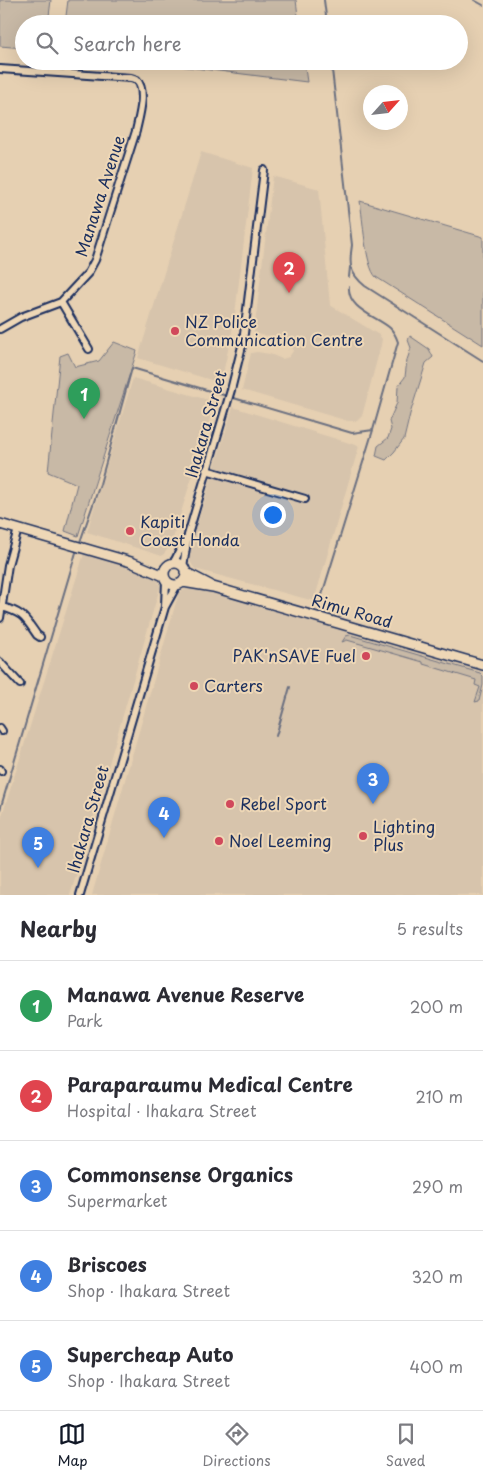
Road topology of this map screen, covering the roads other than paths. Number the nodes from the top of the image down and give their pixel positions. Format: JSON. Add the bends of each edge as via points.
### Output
{"nodes":[{"id":1,"x":0,"y":70,"type":"edge"},
{"id":2,"x":264,"y":170,"type":"dead end"},
{"id":3,"x":61,"y":302,"type":"junction"},
{"id":4,"x":0,"y":328,"type":"edge"},
{"id":5,"x":89,"y":349,"type":"dead end"},
{"id":6,"x":206,"y":470,"type":"junction"},
{"id":7,"x":305,"y":499,"type":"dead end"},
{"id":8,"x":0,"y":524,"type":"edge"},
{"id":9,"x":18,"y":529,"type":"junction"},
{"id":10,"x":188,"y":535,"type":"junction"},
{"id":11,"x":184,"y":569,"type":"junction"},
{"id":12,"x":168,"y":572,"type":"junction"},
{"id":13,"x":180,"y":583,"type":"junction"},
{"id":14,"x":213,"y":587,"type":"junction"},
{"id":15,"x":1,"y":607,"type":"edge"},
{"id":16,"x":165,"y":608,"type":"junction"},
{"id":17,"x":0,"y":618,"type":"edge"},
{"id":18,"x":40,"y":637,"type":"dead end"},
{"id":19,"x":0,"y":662,"type":"edge"},
{"id":20,"x":483,"y":665,"type":"edge"},
{"id":21,"x":20,"y":684,"type":"dead end"},
{"id":22,"x":80,"y":895,"type":"edge"}],
"edges":[{"from":1,"to":3,"type":"street","name":"Manawa Avenue","via":[[131,78],[137,80],[141,87],[136,131],[95,260],[88,273]]},
{"from":2,"to":6,"type":"street","name":"Ihakara Street","via":[[243,342]]},
{"from":3,"to":4,"type":"street","name":"Manawa Avenue"},
{"from":3,"to":5,"type":"street"},
{"from":6,"to":7,"type":"street"},
{"from":6,"to":10,"type":"street","name":"Ihakara Street"},
{"from":8,"to":9,"type":"main road"},
{"from":9,"to":12,"type":"main road"},
{"from":9,"to":15,"type":"street"},
{"from":10,"to":11,"type":"street","name":"Ihakara Street"},
{"from":10,"to":12,"type":"street","name":"Ihakara Street"},
{"from":11,"to":12,"type":"main road","via":[[177,564]]},
{"from":11,"to":13,"type":"main road","via":[[185,579]]},
{"from":11,"to":14,"type":"main road","name":"Rimu Road"},
{"from":12,"to":13,"type":"main road","via":[[172,585]]},
{"from":12,"to":16,"type":"street","name":"Ihakara Street"},
{"from":13,"to":14,"type":"main road","name":"Rimu Road"},
{"from":13,"to":16,"type":"street","name":"Ihakara Street"},
{"from":14,"to":20,"type":"main road","name":"Rimu Road"},
{"from":15,"to":17,"type":"street"},
{"from":15,"to":18,"type":"street","via":[[22,615]]},
{"from":16,"to":22,"type":"street","name":"Ihakara Street"},
{"from":19,"to":21,"type":"street"}]}
